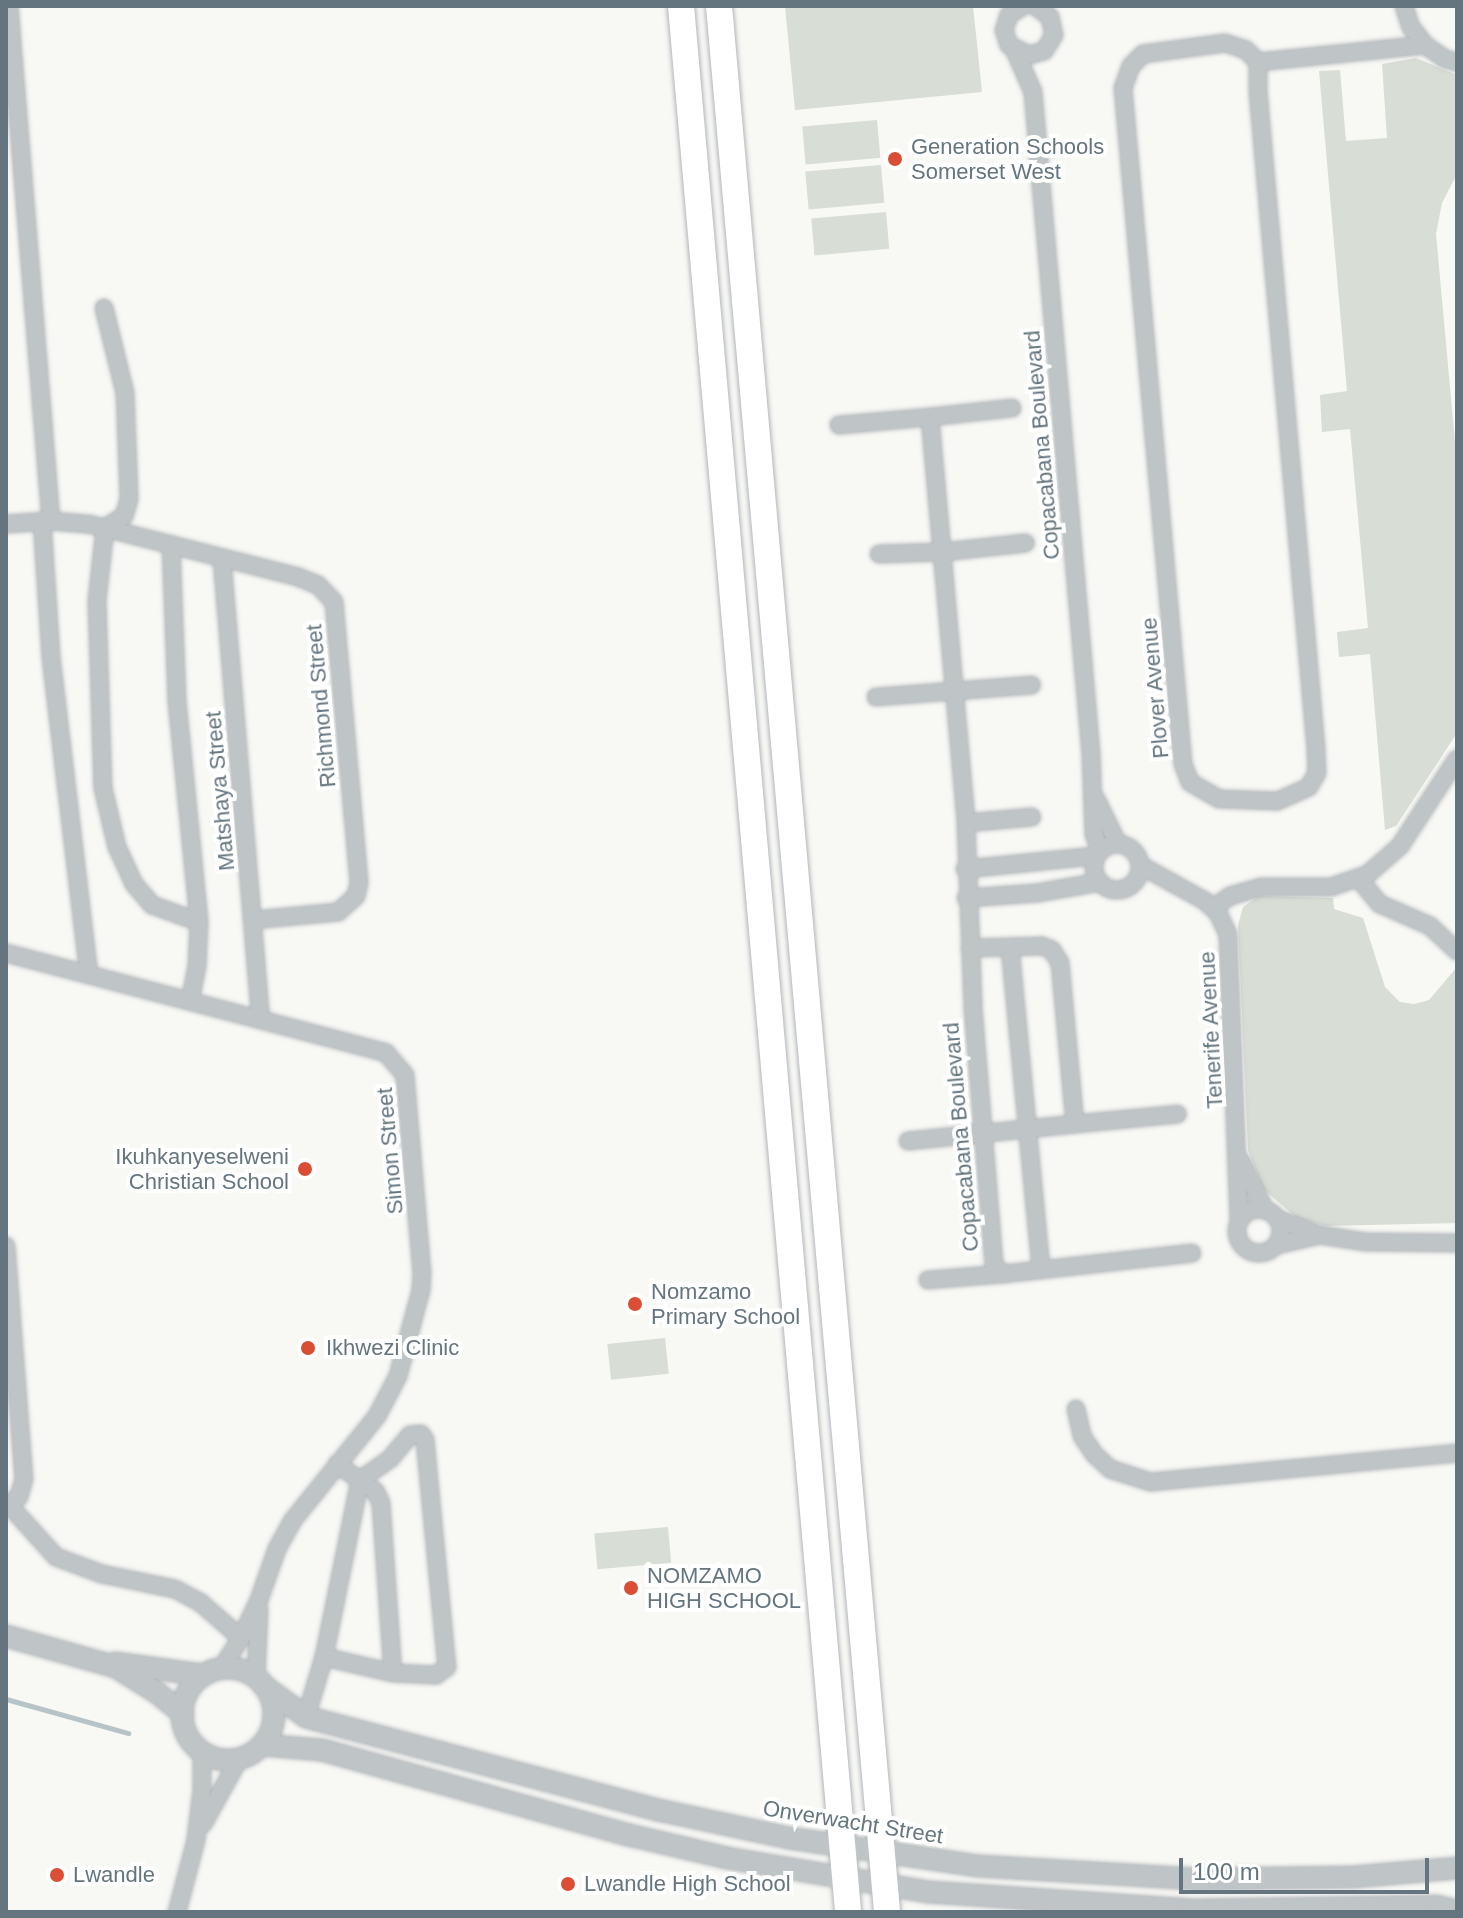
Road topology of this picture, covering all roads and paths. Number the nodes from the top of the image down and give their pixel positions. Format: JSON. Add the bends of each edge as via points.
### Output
{"nodes":[{"id":1,"x":9,"y":6,"type":"edge"},
{"id":2,"x":681,"y":6,"type":"edge"},
{"id":3,"x":719,"y":6,"type":"edge"},
{"id":4,"x":1037,"y":6,"type":"edge"},
{"id":5,"x":1404,"y":6,"type":"edge"},
{"id":6,"x":1018,"y":7,"type":"edge"},
{"id":7,"x":1425,"y":45,"type":"junction"},
{"id":8,"x":1015,"y":51,"type":"junction"},
{"id":9,"x":1044,"y":51,"type":"junction"},
{"id":10,"x":1258,"y":62,"type":"junction"},
{"id":11,"x":1457,"y":62,"type":"edge"},
{"id":12,"x":1033,"y":92,"type":"junction"},
{"id":13,"x":104,"y":308,"type":"dead end"},
{"id":14,"x":1012,"y":408,"type":"dead end"},
{"id":15,"x":930,"y":417,"type":"junction"},
{"id":16,"x":839,"y":425,"type":"dead end"},
{"id":17,"x":46,"y":521,"type":"junction"},
{"id":18,"x":6,"y":524,"type":"edge"},
{"id":19,"x":105,"y":528,"type":"junction"},
{"id":20,"x":1026,"y":543,"type":"dead end"},
{"id":21,"x":171,"y":545,"type":"junction"},
{"id":22,"x":943,"y":552,"type":"junction"},
{"id":23,"x":879,"y":554,"type":"dead end"},
{"id":24,"x":222,"y":559,"type":"junction"},
{"id":25,"x":1032,"y":685,"type":"dead end"},
{"id":26,"x":955,"y":694,"type":"junction"},
{"id":27,"x":876,"y":697,"type":"dead end"},
{"id":28,"x":1457,"y":759,"type":"edge"},
{"id":29,"x":1094,"y":794,"type":"junction"},
{"id":30,"x":1032,"y":817,"type":"dead end"},
{"id":31,"x":966,"y":823,"type":"junction"},
{"id":32,"x":1118,"y":844,"type":"junction"},
{"id":33,"x":1098,"y":853,"type":"junction"},
{"id":34,"x":1140,"y":865,"type":"junction"},
{"id":35,"x":965,"y":869,"type":"junction"},
{"id":36,"x":1358,"y":878,"type":"junction"},
{"id":37,"x":1100,"y":882,"type":"junction"},
{"id":38,"x":1173,"y":885,"type":"junction"},
{"id":39,"x":1129,"y":886,"type":"junction"},
{"id":40,"x":966,"y":898,"type":"junction"},
{"id":41,"x":1213,"y":908,"type":"junction"},
{"id":42,"x":254,"y":920,"type":"junction"},
{"id":43,"x":199,"y":922,"type":"junction"},
{"id":44,"x":1010,"y":947,"type":"junction"},
{"id":45,"x":970,"y":948,"type":"junction"},
{"id":46,"x":1457,"y":951,"type":"edge"},
{"id":47,"x":6,"y":953,"type":"edge"},
{"id":48,"x":89,"y":974,"type":"junction"},
{"id":49,"x":190,"y":1001,"type":"junction"},
{"id":50,"x":261,"y":1019,"type":"junction"},
{"id":51,"x":1178,"y":1114,"type":"dead end"},
{"id":52,"x":1075,"y":1124,"type":"junction"},
{"id":53,"x":1029,"y":1129,"type":"junction"},
{"id":54,"x":983,"y":1134,"type":"junction"},
{"id":55,"x":908,"y":1141,"type":"dead end"},
{"id":56,"x":1239,"y":1155,"type":"junction"},
{"id":57,"x":1272,"y":1215,"type":"junction"},
{"id":58,"x":1239,"y":1220,"type":"junction"},
{"id":59,"x":1320,"y":1235,"type":"junction"},
{"id":60,"x":1457,"y":1243,"type":"edge"},
{"id":61,"x":1277,"y":1245,"type":"junction"},
{"id":62,"x":6,"y":1246,"type":"edge"},
{"id":63,"x":1192,"y":1253,"type":"dead end"},
{"id":64,"x":1041,"y":1270,"type":"junction"},
{"id":65,"x":1003,"y":1274,"type":"junction"},
{"id":66,"x":928,"y":1280,"type":"dead end"},
{"id":67,"x":10,"y":1326,"type":"edge"},
{"id":68,"x":1076,"y":1409,"type":"dead end"},
{"id":69,"x":1457,"y":1453,"type":"edge"},
{"id":70,"x":337,"y":1464,"type":"junction"},
{"id":71,"x":360,"y":1480,"type":"junction"},
{"id":72,"x":7,"y":1505,"type":"edge"},
{"id":73,"x":259,"y":1600,"type":"junction"},
{"id":74,"x":6,"y":1636,"type":"edge"},
{"id":75,"x":241,"y":1638,"type":"junction"},
{"id":76,"x":324,"y":1657,"type":"junction"},
{"id":77,"x":99,"y":1661,"type":"junction"},
{"id":78,"x":212,"y":1672,"type":"junction"},
{"id":79,"x":393,"y":1673,"type":"junction"},
{"id":80,"x":260,"y":1682,"type":"junction"},
{"id":81,"x":183,"y":1714,"type":"junction"},
{"id":82,"x":306,"y":1717,"type":"junction"},
{"id":83,"x":262,"y":1745,"type":"junction"},
{"id":84,"x":202,"y":1751,"type":"junction"},
{"id":85,"x":239,"y":1759,"type":"junction"},
{"id":86,"x":196,"y":1840,"type":"junction"},
{"id":87,"x":843,"y":1846,"type":"junction"},
{"id":88,"x":881,"y":1852,"type":"junction"},
{"id":89,"x":1457,"y":1868,"type":"edge"},
{"id":90,"x":846,"y":1877,"type":"junction"},
{"id":91,"x":885,"y":1884,"type":"junction"},
{"id":92,"x":1457,"y":1911,"type":"edge"},
{"id":93,"x":177,"y":1912,"type":"edge"},
{"id":94,"x":848,"y":1912,"type":"edge"},
{"id":95,"x":887,"y":1912,"type":"edge"}],
"edges":[{"from":1,"to":17,"type":"street"},
{"from":2,"to":87,"type":"highway"},
{"from":3,"to":88,"type":"highway"},
{"from":4,"to":9,"type":"street","name":"Copacabana Boulevard","via":[[1054,29]]},
{"from":5,"to":7,"type":"street"},
{"from":6,"to":8,"type":"street","name":"Copacabana Boulevard","via":[[1004,30]]},
{"from":7,"to":10,"type":"street"},
{"from":7,"to":11,"type":"street"},
{"from":8,"to":9,"type":"street"},
{"from":8,"to":12,"type":"street","name":"Copacabana Boulevard"},
{"from":9,"to":12,"type":"street","name":"Copacabana Boulevard"},
{"from":10,"to":10,"type":"street","name":"Plover Avenue","via":[[1246,50],[1225,43],[1143,54],[1131,66],[1123,88],[1183,764],[1190,782],[1219,799],[1277,801],[1309,787],[1317,773]]},
{"from":12,"to":29,"type":"street","name":"Copacabana Boulevard"},
{"from":13,"to":19,"type":"street","via":[[125,393],[129,499],[124,516]]},
{"from":14,"to":15,"type":"street","name":"Copacabana Boulevard"},
{"from":15,"to":16,"type":"street"},
{"from":15,"to":22,"type":"street","name":"Copacabana Boulevard"},
{"from":17,"to":18,"type":"street","name":"Richmond Street"},
{"from":17,"to":19,"type":"street","name":"Richmond Street"},
{"from":17,"to":48,"type":"street","via":[[51,657]]},
{"from":19,"to":21,"type":"street","name":"Richmond Street"},
{"from":19,"to":43,"type":"street","via":[[97,600],[99,740],[109,817],[121,855],[143,895],[165,912]]},
{"from":20,"to":22,"type":"street"},
{"from":21,"to":24,"type":"street","name":"Richmond Street"},
{"from":21,"to":43,"type":"street","via":[[177,701]]},
{"from":22,"to":23,"type":"street"},
{"from":22,"to":26,"type":"street","name":"Copacabana Boulevard"},
{"from":24,"to":42,"type":"street","name":"Matshaya Street"},
{"from":24,"to":42,"type":"street","name":"Richmond Street","via":[[318,585],[334,602],[338,642],[356,896],[338,912]]},
{"from":25,"to":26,"type":"street"},
{"from":26,"to":27,"type":"street"},
{"from":26,"to":31,"type":"street","name":"Copacabana Boulevard"},
{"from":28,"to":36,"type":"street","via":[[1400,846]]},
{"from":29,"to":32,"type":"street","name":"Copacabana Boulevard"},
{"from":29,"to":33,"type":"street","name":"Copacabana Boulevard"},
{"from":30,"to":31,"type":"street"},
{"from":31,"to":35,"type":"street","name":"Copacabana Boulevard"},
{"from":32,"to":33,"type":"street"},
{"from":32,"to":34,"type":"street","via":[[1133,851]]},
{"from":33,"to":35,"type":"street"},
{"from":33,"to":37,"type":"street","via":[[1094,869]]},
{"from":34,"to":38,"type":"street"},
{"from":34,"to":39,"type":"street"},
{"from":35,"to":40,"type":"street","name":"Copacabana Boulevard"},
{"from":36,"to":41,"type":"street","via":[[1314,889],[1261,887],[1230,896]]},
{"from":36,"to":46,"type":"street","via":[[1380,904],[1430,926]]},
{"from":37,"to":39,"type":"street","via":[[1110,889]]},
{"from":37,"to":40,"type":"street"},
{"from":38,"to":39,"type":"street"},
{"from":38,"to":41,"type":"street"},
{"from":40,"to":45,"type":"street","name":"Copacabana Boulevard"},
{"from":41,"to":56,"type":"street","name":"Tenerife Avenue","via":[[1228,934]]},
{"from":42,"to":50,"type":"street","name":"Matshaya Street"},
{"from":43,"to":49,"type":"street"},
{"from":44,"to":45,"type":"street"},
{"from":44,"to":52,"type":"street","via":[[1042,946],[1060,963]]},
{"from":44,"to":53,"type":"street"},
{"from":45,"to":54,"type":"street","name":"Copacabana Boulevard"},
{"from":47,"to":48,"type":"street","name":"Simon Street"},
{"from":48,"to":49,"type":"street","name":"Simon Street"},
{"from":49,"to":50,"type":"street","name":"Simon Street"},
{"from":50,"to":70,"type":"street","name":"Simon Street","via":[[386,1053],[408,1084],[421,1290],[389,1399]]},
{"from":51,"to":52,"type":"street"},
{"from":52,"to":53,"type":"street"},
{"from":53,"to":54,"type":"street"},
{"from":53,"to":64,"type":"street"},
{"from":54,"to":55,"type":"street"},
{"from":54,"to":65,"type":"street","name":"Copacabana Boulevard","via":[[994,1265]]},
{"from":56,"to":57,"type":"street","name":"Tenerife Avenue"},
{"from":56,"to":58,"type":"street","name":"Tenerife Avenue"},
{"from":57,"to":58,"type":"street","via":[[1246,1212]]},
{"from":57,"to":59,"type":"street"},
{"from":57,"to":61,"type":"street","via":[[1281,1232]]},
{"from":58,"to":61,"type":"street","via":[[1239,1242],[1246,1250],[1257,1254]]},
{"from":59,"to":60,"type":"street","via":[[1366,1242]]},
{"from":59,"to":61,"type":"street"},
{"from":62,"to":67,"type":"street"},
{"from":63,"to":64,"type":"street","name":"Copacabana Boulevard"},
{"from":64,"to":65,"type":"street","name":"Copacabana Boulevard"},
{"from":65,"to":66,"type":"street"},
{"from":67,"to":72,"type":"street","via":[[24,1490]]},
{"from":68,"to":69,"type":"street","via":[[1082,1436],[1094,1454],[1110,1469],[1151,1482]]},
{"from":70,"to":71,"type":"street"},
{"from":70,"to":73,"type":"street","name":"Simon Street","via":[[293,1520]]},
{"from":71,"to":76,"type":"street"},
{"from":71,"to":79,"type":"street","via":[[381,1503]]},
{"from":71,"to":79,"type":"street","via":[[390,1459],[410,1435],[424,1437],[447,1667],[436,1675]]},
{"from":72,"to":75,"type":"street","via":[[56,1557],[102,1574],[175,1589],[201,1603]]},
{"from":73,"to":75,"type":"street","name":"Simon Street"},
{"from":73,"to":80,"type":"street","name":"Simon Street"},
{"from":74,"to":77,"type":"street"},
{"from":75,"to":78,"type":"street","name":"Simon Street"},
{"from":76,"to":79,"type":"street"},
{"from":76,"to":82,"type":"street"},
{"from":77,"to":78,"type":"street"},
{"from":77,"to":81,"type":"street","via":[[131,1676]]},
{"from":78,"to":80,"type":"street","via":[[233,1668]]},
{"from":78,"to":81,"type":"street","via":[[192,1685]]},
{"from":80,"to":82,"type":"street","name":"Onverwacht Street"},
{"from":80,"to":83,"type":"street","via":[[271,1697],[273,1722]]},
{"from":81,"to":84,"type":"street","via":[[190,1739]]},
{"from":82,"to":87,"type":"street","name":"Onverwacht Street","via":[[663,1811]]},
{"from":83,"to":85,"type":"street"},
{"from":83,"to":90,"type":"street","via":[[322,1750],[629,1835]]},
{"from":84,"to":85,"type":"street","via":[[220,1759]]},
{"from":84,"to":86,"type":"street"},
{"from":85,"to":86,"type":"street"},
{"from":86,"to":93,"type":"street"},
{"from":87,"to":88,"type":"street","name":"Onverwacht Street"},
{"from":87,"to":90,"type":"highway"},
{"from":88,"to":89,"type":"street","name":"Onverwacht Street","via":[[979,1866],[1197,1879],[1353,1877]]},
{"from":88,"to":91,"type":"highway"},
{"from":90,"to":91,"type":"street"},
{"from":90,"to":94,"type":"highway"},
{"from":91,"to":92,"type":"street","via":[[1027,1901],[1193,1910],[1436,1906]]},
{"from":91,"to":95,"type":"highway"}]}
